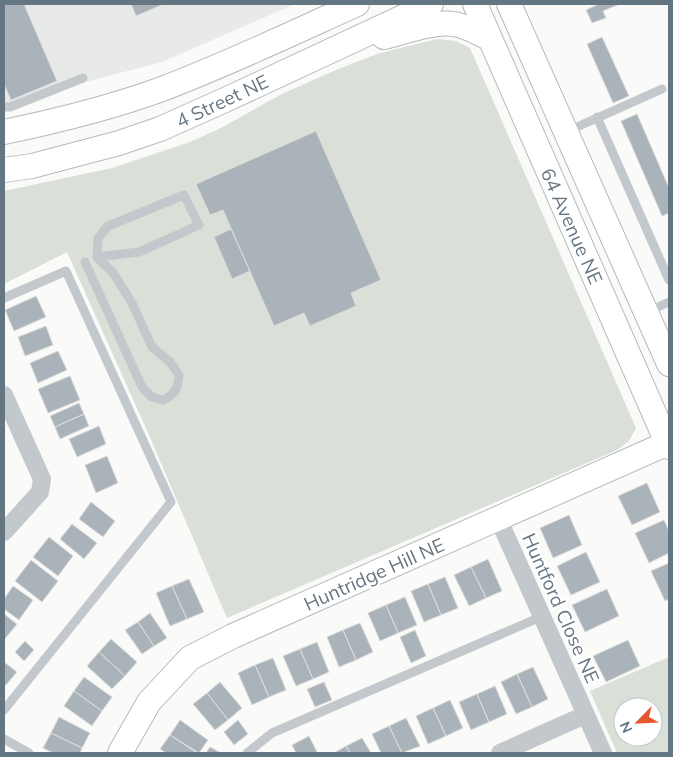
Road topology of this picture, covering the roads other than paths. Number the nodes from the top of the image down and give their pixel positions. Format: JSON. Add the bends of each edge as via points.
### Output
{"nodes":[{"id":1,"x":357,"y":4,"type":"edge"},
{"id":2,"x":431,"y":4,"type":"edge"},
{"id":3,"x":475,"y":4,"type":"edge"},
{"id":4,"x":515,"y":9,"type":"edge"},
{"id":5,"x":490,"y":39,"type":"junction"},
{"id":6,"x":336,"y":48,"type":"junction"},
{"id":7,"x":83,"y":78,"type":"dead end"},
{"id":8,"x":662,"y":89,"type":"dead end"},
{"id":9,"x":4,"y":108,"type":"edge"},
{"id":10,"x":597,"y":117,"type":"junction"},
{"id":11,"x":4,"y":132,"type":"edge"},
{"id":12,"x":565,"y":132,"type":"junction"},
{"id":13,"x":4,"y":170,"type":"edge"},
{"id":14,"x":97,"y":257,"type":"junction"},
{"id":15,"x":85,"y":262,"type":"dead end"},
{"id":16,"x":669,"y":280,"type":"edge"},
{"id":17,"x":4,"y":298,"type":"edge"},
{"id":18,"x":669,"y":302,"type":"edge"},
{"id":19,"x":647,"y":312,"type":"junction"},
{"id":20,"x":669,"y":364,"type":"edge"},
{"id":21,"x":4,"y":395,"type":"edge"},
{"id":22,"x":668,"y":445,"type":"edge"},
{"id":23,"x":498,"y":518,"type":"junction"},
{"id":24,"x":4,"y":532,"type":"edge"},
{"id":25,"x":543,"y":616,"type":"junction"},
{"id":26,"x":4,"y":710,"type":"edge"},
{"id":27,"x":585,"y":715,"type":"junction"},
{"id":28,"x":4,"y":739,"type":"edge"},
{"id":29,"x":29,"y":753,"type":"edge"},
{"id":30,"x":120,"y":753,"type":"edge"},
{"id":31,"x":247,"y":753,"type":"edge"},
{"id":32,"x":500,"y":753,"type":"edge"},
{"id":33,"x":603,"y":753,"type":"edge"}],
"edges":[{"from":1,"to":11,"type":"main road","name":"4 Street NE","via":[[161,89],[97,110]]},
{"from":2,"to":6,"type":"main road","name":"4 Street NE"},
{"from":3,"to":5,"type":"main road","name":"64 Avenue NE"},
{"from":4,"to":12,"type":"main road","name":"64 Avenue NE"},
{"from":5,"to":6,"type":"main road","via":[[466,27],[442,24]]},
{"from":5,"to":22,"type":"main road","name":"64 Avenue NE"},
{"from":6,"to":13,"type":"main road","name":"4 Street NE","via":[[160,129],[32,166]]},
{"from":7,"to":9,"type":"lane"},
{"from":8,"to":10,"type":"lane"},
{"from":10,"to":12,"type":"lane"},
{"from":10,"to":16,"type":"lane"},
{"from":12,"to":19,"type":"main road","name":"64 Avenue NE"},
{"from":14,"to":14,"type":"lane","via":[[139,252],[199,225],[184,195],[108,226],[98,238]]},
{"from":14,"to":15,"type":"lane","via":[[114,274],[132,303],[152,347],[170,362],[179,375],[178,388],[173,396],[164,400],[152,397],[142,387]]},
{"from":17,"to":26,"type":"lane","via":[[66,271],[171,502]]},
{"from":18,"to":19,"type":"lane"},
{"from":19,"to":20,"type":"main road","name":"64 Avenue NE"},
{"from":21,"to":24,"type":"street","via":[[42,479],[40,492]]},
{"from":22,"to":23,"type":"main road","name":"Huntridge Hill NE"},
{"from":23,"to":25,"type":"street","name":"Huntford Close NE"},
{"from":23,"to":30,"type":"main road","name":"Huntridge Hill NE","via":[[190,658],[149,702]]},
{"from":25,"to":27,"type":"street","name":"Huntford Close NE"},
{"from":25,"to":31,"type":"lane","via":[[272,733]]},
{"from":27,"to":32,"type":"street"},
{"from":27,"to":33,"type":"street","name":"Huntford Close NE"},
{"from":28,"to":29,"type":"lane"}]}
